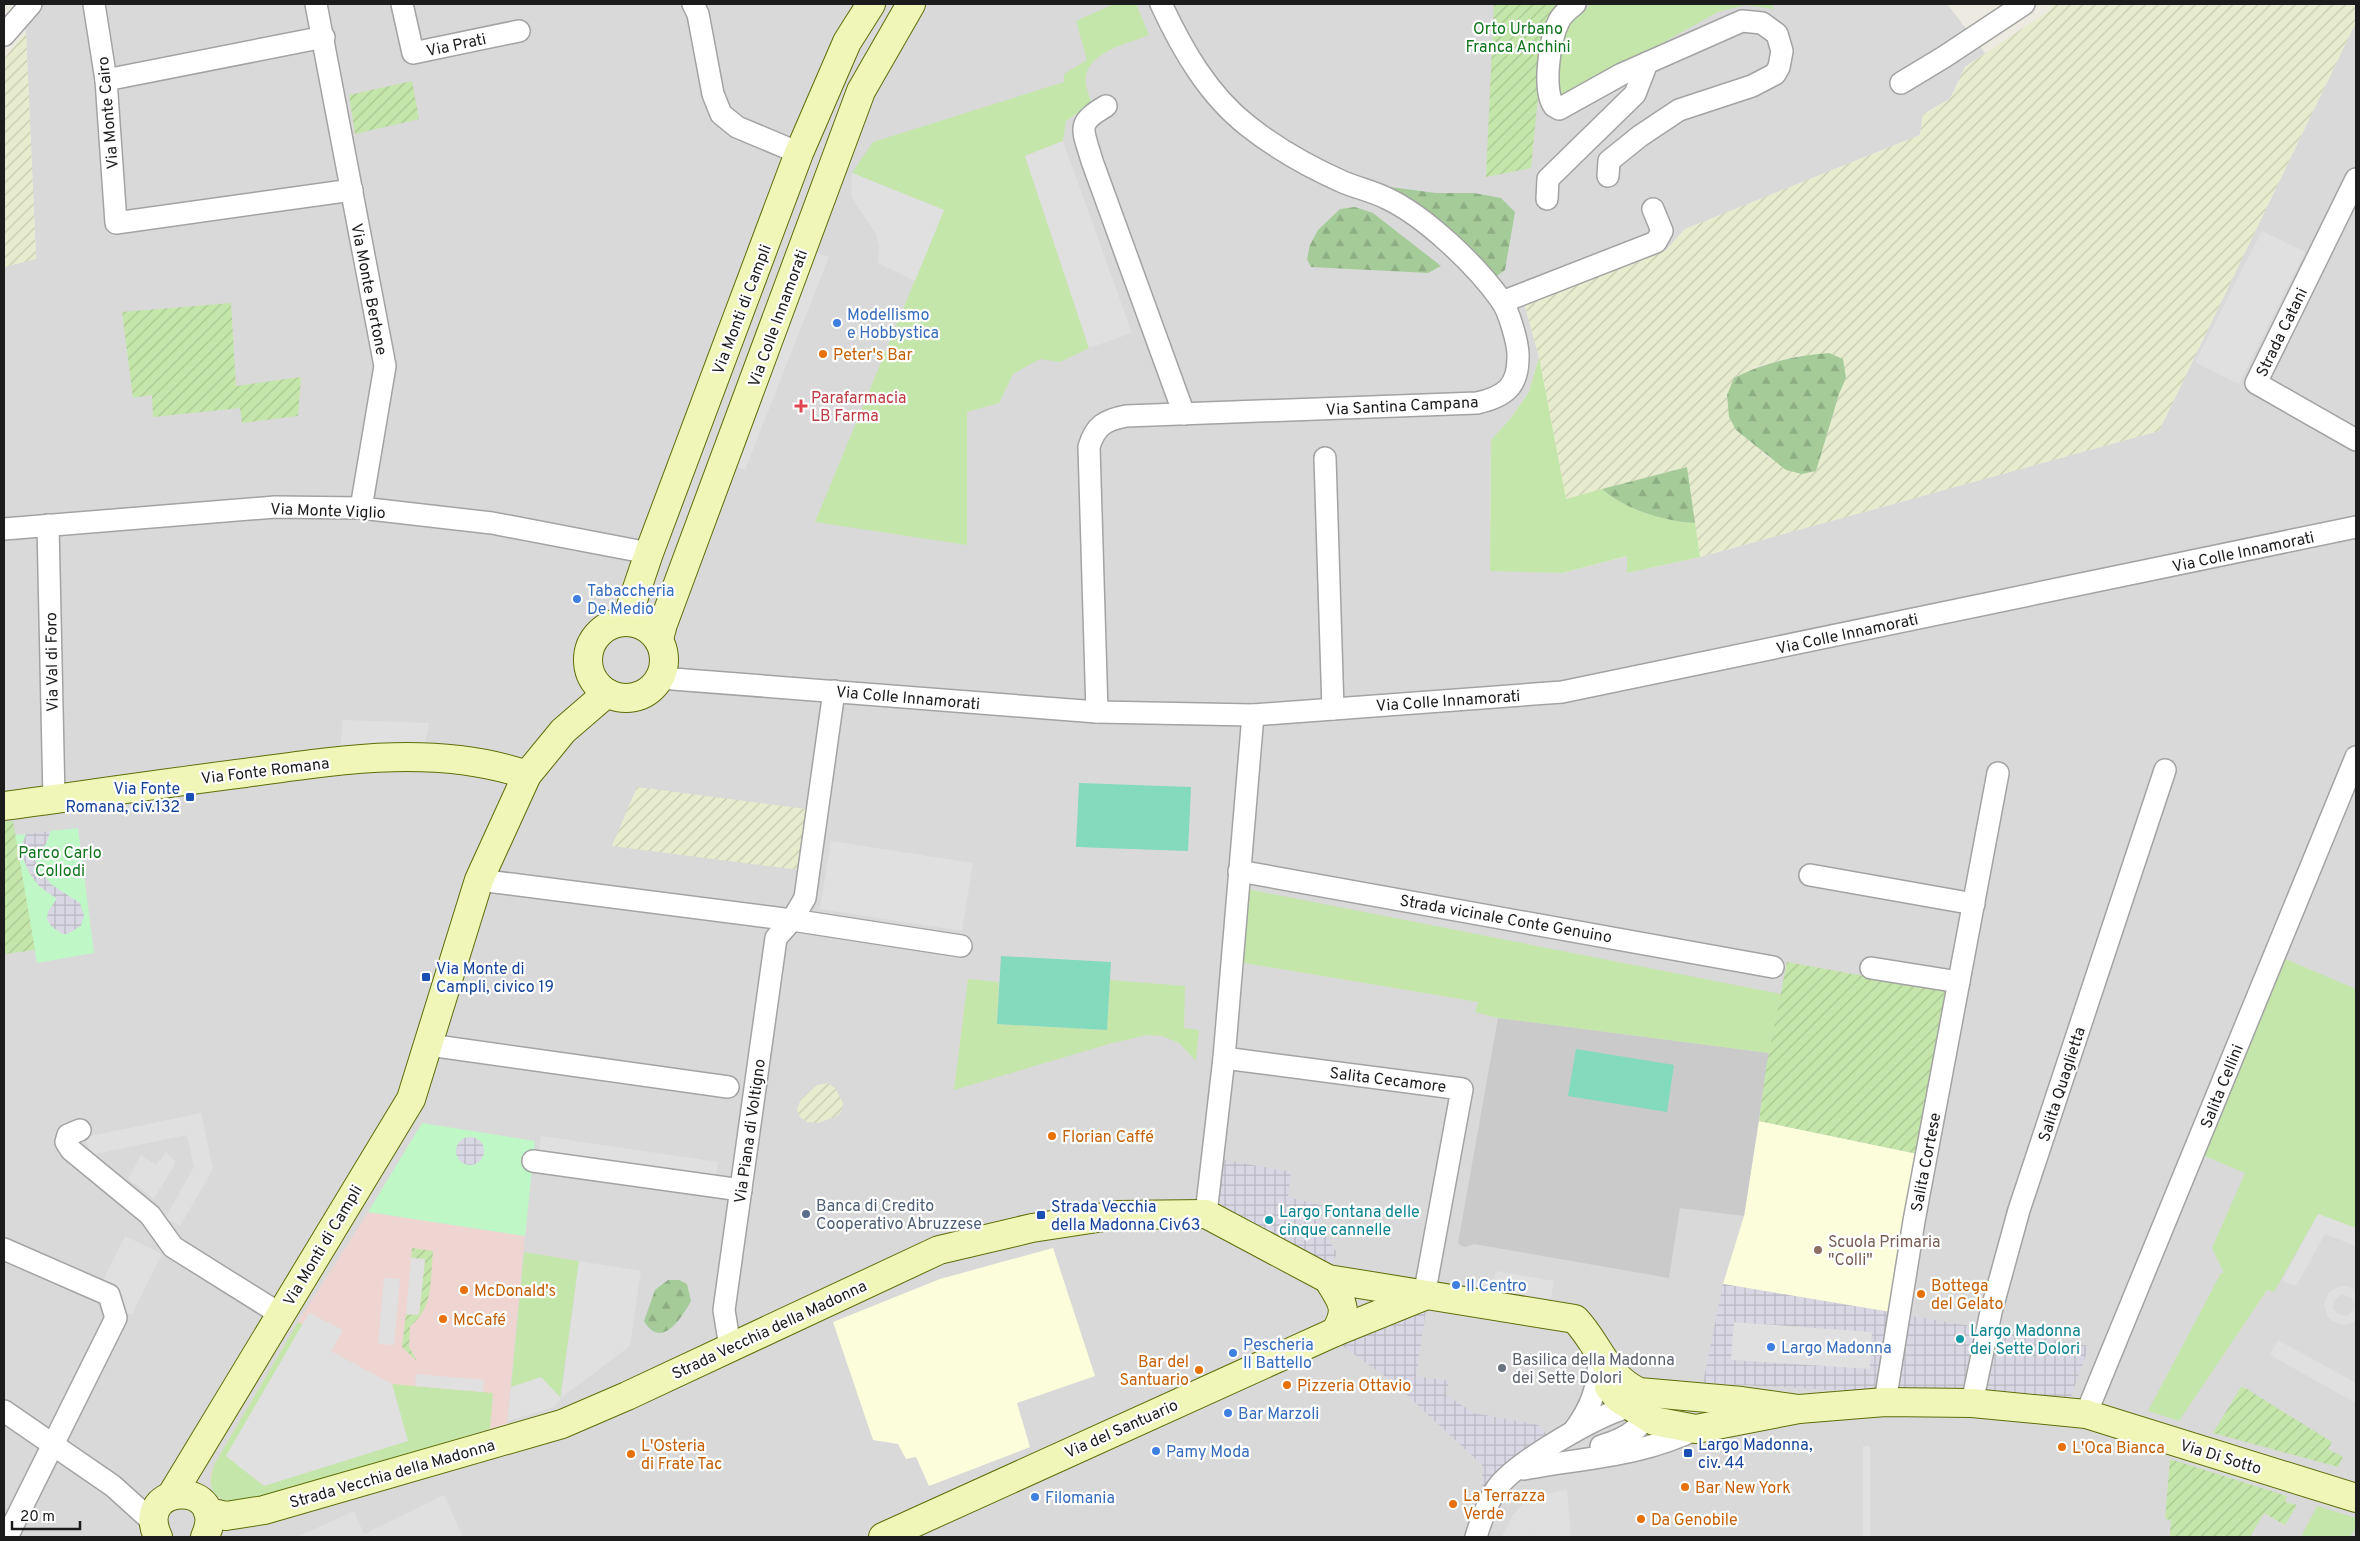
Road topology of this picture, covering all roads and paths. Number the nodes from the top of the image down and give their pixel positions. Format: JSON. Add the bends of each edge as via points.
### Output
{"nodes":[{"id":1,"x":31,"y":4,"type":"edge"},
{"id":2,"x":94,"y":4,"type":"edge"},
{"id":3,"x":316,"y":4,"type":"edge"},
{"id":4,"x":402,"y":4,"type":"edge"},
{"id":5,"x":692,"y":4,"type":"edge"},
{"id":6,"x":871,"y":4,"type":"edge"},
{"id":7,"x":1161,"y":4,"type":"edge"},
{"id":8,"x":1575,"y":4,"type":"edge"},
{"id":9,"x":2024,"y":4,"type":"edge"},
{"id":10,"x":915,"y":6,"type":"edge"},
{"id":11,"x":519,"y":31,"type":"dead end"},
{"id":12,"x":4,"y":35,"type":"edge"},
{"id":13,"x":324,"y":37,"type":"junction"},
{"id":14,"x":1647,"y":62,"type":"junction"},
{"id":15,"x":106,"y":80,"type":"junction"},
{"id":16,"x":1901,"y":83,"type":"dead end"},
{"id":17,"x":1106,"y":106,"type":"dead end"},
{"id":18,"x":799,"y":154,"type":"junction"},
{"id":19,"x":1608,"y":176,"type":"dead end"},
{"id":20,"x":2356,"y":179,"type":"edge"},
{"id":21,"x":352,"y":190,"type":"junction"},
{"id":22,"x":1547,"y":199,"type":"dead end"},
{"id":23,"x":1653,"y":209,"type":"dead end"},
{"id":24,"x":1502,"y":302,"type":"junction"},
{"id":25,"x":1184,"y":414,"type":"junction"},
{"id":26,"x":2356,"y":440,"type":"edge"},
{"id":27,"x":1325,"y":458,"type":"dead end"},
{"id":28,"x":361,"y":508,"type":"junction"},
{"id":29,"x":48,"y":525,"type":"junction"},
{"id":30,"x":2356,"y":527,"type":"edge"},
{"id":31,"x":4,"y":529,"type":"edge"},
{"id":32,"x":649,"y":553,"type":"junction"},
{"id":33,"x":626,"y":621,"type":"junction"},
{"id":34,"x":659,"y":639,"type":"junction"},
{"id":35,"x":660,"y":678,"type":"junction"},
{"id":36,"x":834,"y":691,"type":"junction"},
{"id":37,"x":607,"y":693,"type":"junction"},
{"id":38,"x":1332,"y":709,"type":"junction"},
{"id":39,"x":1097,"y":712,"type":"junction"},
{"id":40,"x":1253,"y":715,"type":"junction"},
{"id":41,"x":2356,"y":757,"type":"edge"},
{"id":42,"x":2165,"y":770,"type":"dead end"},
{"id":43,"x":1998,"y":774,"type":"dead end"},
{"id":44,"x":527,"y":775,"type":"junction"},
{"id":45,"x":54,"y":800,"type":"junction"},
{"id":46,"x":4,"y":806,"type":"edge"},
{"id":47,"x":1239,"y":870,"type":"junction"},
{"id":48,"x":1810,"y":875,"type":"dead end"},
{"id":49,"x":479,"y":880,"type":"junction"},
{"id":50,"x":1974,"y":904,"type":"junction"},
{"id":51,"x":792,"y":920,"type":"junction"},
{"id":52,"x":961,"y":946,"type":"dead end"},
{"id":53,"x":1773,"y":966,"type":"dead end"},
{"id":54,"x":1871,"y":968,"type":"dead end"},
{"id":55,"x":1959,"y":982,"type":"junction"},
{"id":56,"x":429,"y":1045,"type":"junction"},
{"id":57,"x":1224,"y":1058,"type":"junction"},
{"id":58,"x":728,"y":1087,"type":"dead end"},
{"id":59,"x":80,"y":1130,"type":"dead end"},
{"id":60,"x":533,"y":1161,"type":"dead end"},
{"id":61,"x":741,"y":1190,"type":"junction"},
{"id":62,"x":1206,"y":1214,"type":"junction"},
{"id":63,"x":4,"y":1249,"type":"edge"},
{"id":64,"x":1328,"y":1279,"type":"junction"},
{"id":65,"x":1424,"y":1296,"type":"junction"},
{"id":66,"x":280,"y":1314,"type":"junction"},
{"id":67,"x":1334,"y":1332,"type":"junction"},
{"id":68,"x":730,"y":1347,"type":"junction"},
{"id":69,"x":1600,"y":1356,"type":"junction"},
{"id":70,"x":1886,"y":1402,"type":"junction"},
{"id":71,"x":1972,"y":1403,"type":"junction"},
{"id":72,"x":1639,"y":1406,"type":"junction"},
{"id":73,"x":1799,"y":1409,"type":"junction"},
{"id":74,"x":4,"y":1411,"type":"edge"},
{"id":75,"x":2086,"y":1414,"type":"junction"},
{"id":76,"x":1696,"y":1429,"type":"junction"},
{"id":77,"x":1570,"y":1436,"type":"junction"},
{"id":78,"x":52,"y":1444,"type":"junction"},
{"id":79,"x":1561,"y":1462,"type":"junction"},
{"id":80,"x":1514,"y":1470,"type":"junction"},
{"id":81,"x":2356,"y":1498,"type":"edge"},
{"id":82,"x":173,"y":1519,"type":"edge"},
{"id":83,"x":7,"y":1537,"type":"edge"},
{"id":84,"x":883,"y":1537,"type":"edge"},
{"id":85,"x":1476,"y":1537,"type":"edge"}],
"edges":[{"from":1,"to":12,"type":"street"},
{"from":2,"to":15,"type":"street","name":"Via Monte Cairo"},
{"from":3,"to":13,"type":"street","name":"Via Monte Bertone"},
{"from":4,"to":11,"type":"street","name":"Via Prati","via":[[413,53]]},
{"from":5,"to":18,"type":"street","via":[[698,14],[713,94],[721,114],[737,127]]},
{"from":6,"to":18,"type":"street","name":"Via Monti di Campli","via":[[848,42]]},
{"from":7,"to":24,"type":"street","name":"Via Santina Campana","via":[[1192,63],[1215,94],[1247,126],[1308,166],[1386,198],[1424,221],[1458,252]]},
{"from":8,"to":14,"type":"street","via":[[1554,30],[1548,74],[1549,95],[1554,106],[1559,109]]},
{"from":9,"to":16,"type":"street"},
{"from":10,"to":34,"type":"street","name":"Via Colle Innamorati","via":[[861,91]]},
{"from":13,"to":15,"type":"street"},
{"from":13,"to":21,"type":"street","name":"Via Monte Bertone"},
{"from":14,"to":19,"type":"street","via":[[1749,20],[1770,28],[1778,36],[1782,51],[1775,74],[1679,110],[1609,160]]},
{"from":14,"to":22,"type":"street","via":[[1635,94],[1548,179]]},
{"from":15,"to":21,"type":"street","name":"Via Monte Cairo","via":[[116,223]]},
{"from":17,"to":25,"type":"street","via":[[1088,116],[1085,135]]},
{"from":18,"to":32,"type":"street","name":"Via Monti di Campli"},
{"from":20,"to":26,"type":"street","name":"Strada Catani","via":[[2256,383]]},
{"from":21,"to":28,"type":"street","name":"Via Monte Bertone","via":[[385,366]]},
{"from":23,"to":24,"type":"street","via":[[1662,231],[1656,242]]},
{"from":24,"to":25,"type":"street","name":"Via Santina Campana","via":[[1515,338],[1518,370],[1505,393],[1492,400]]},
{"from":25,"to":39,"type":"street","name":"Via Santina Campana","via":[[1126,416],[1101,424],[1092,434],[1089,447]]},
{"from":27,"to":38,"type":"street"},
{"from":28,"to":29,"type":"street","name":"Via Monte Viglio","via":[[275,506]]},
{"from":28,"to":32,"type":"street","name":"Via Monte Viglio","via":[[492,522]]},
{"from":29,"to":31,"type":"street","name":"Via Monte Viglio"},
{"from":29,"to":45,"type":"street","name":"Via Val di Foro"},
{"from":30,"to":38,"type":"street","name":"Via Colle Innamorati","via":[[1562,692]]},
{"from":32,"to":33,"type":"street","name":"Via Monti di Campli"},
{"from":33,"to":34,"type":"street","via":[[645,626]]},
{"from":33,"to":37,"type":"street","via":[[611,624],[598,633],[588,654],[591,676]]},
{"from":34,"to":35,"type":"street","via":[[665,659]]},
{"from":35,"to":36,"type":"street","name":"Via Colle Innamorati"},
{"from":35,"to":37,"type":"street","via":[[652,688],[636,697],[618,698]]},
{"from":36,"to":39,"type":"street","name":"Via Colle Innamorati"},
{"from":36,"to":51,"type":"street","name":"Via Piana di Voltigno","via":[[805,898]]},
{"from":37,"to":44,"type":"street","name":"Via Monti di Campli","via":[[563,731]]},
{"from":38,"to":40,"type":"street","name":"Via Colle Innamorati"},
{"from":39,"to":40,"type":"street","name":"Via Colle Innamorati"},
{"from":40,"to":47,"type":"street"},
{"from":41,"to":75,"type":"street","name":"Salita Cellini"},
{"from":42,"to":71,"type":"street","name":"Salita Quaglietta","via":[[2019,1210],[1991,1312]]},
{"from":43,"to":50,"type":"street","name":"Salita Cortese"},
{"from":44,"to":45,"type":"street","name":"Via Fonte Romana","via":[[483,763],[423,757],[376,757]]},
{"from":44,"to":49,"type":"street","name":"Via Monti di Campli"},
{"from":45,"to":46,"type":"street","name":"Via Fonte Romana"},
{"from":47,"to":53,"type":"street","name":"Strada vicinale Conte Genuino"},
{"from":47,"to":57,"type":"street"},
{"from":48,"to":50,"type":"street"},
{"from":49,"to":51,"type":"street"},
{"from":49,"to":56,"type":"street","name":"Via Monti di Campli"},
{"from":50,"to":55,"type":"street","name":"Salita Cortese"},
{"from":51,"to":52,"type":"street"},
{"from":51,"to":61,"type":"street","name":"Via Piana di Voltigno","via":[[776,938]]},
{"from":54,"to":55,"type":"street"},
{"from":55,"to":70,"type":"street","name":"Salita Cortese","via":[[1914,1221]]},
{"from":56,"to":58,"type":"street"},
{"from":56,"to":66,"type":"street","name":"Via Monti di Campli","via":[[411,1099]]},
{"from":57,"to":62,"type":"street"},
{"from":57,"to":65,"type":"street","name":"Salita Cecamore","via":[[1462,1089]]},
{"from":59,"to":66,"type":"street","via":[[68,1135],[66,1142],[71,1150],[150,1215],[173,1247]]},
{"from":60,"to":61,"type":"street"},
{"from":61,"to":68,"type":"street","name":"Via Piana di Voltigno","via":[[724,1310]]},
{"from":62,"to":64,"type":"street","name":"Strada Vecchia della Madonna"},
{"from":62,"to":68,"type":"street","name":"Strada Vecchia della Madonna","via":[[1117,1215],[1032,1228],[939,1250]]},
{"from":63,"to":78,"type":"street","via":[[109,1295],[116,1318]]},
{"from":64,"to":65,"type":"street","name":"Strada Vecchia della Madonna"},
{"from":64,"to":67,"type":"street","via":[[1344,1308],[1342,1320]]},
{"from":65,"to":67,"type":"street","name":"Via del Santuario"},
{"from":65,"to":69,"type":"street","via":[[1575,1319]]},
{"from":66,"to":82,"type":"street","name":"Via Monti di Campli","via":[[206,1441]]},
{"from":67,"to":84,"type":"street","name":"Via del Santuario"},
{"from":68,"to":82,"type":"street","name":"Strada Vecchia della Madonna","via":[[562,1424],[264,1510]]},
{"from":69,"to":72,"type":"street"},
{"from":69,"to":77,"type":"street","via":[[1596,1392]]},
{"from":70,"to":71,"type":"street"},
{"from":70,"to":73,"type":"street"},
{"from":71,"to":75,"type":"street"},
{"from":72,"to":73,"type":"street","via":[[1742,1401]]},
{"from":72,"to":76,"type":"street","via":[[1661,1423]]},
{"from":72,"to":77,"type":"street","via":[[1619,1410]]},
{"from":72,"to":79,"type":"street","via":[[1634,1432],[1624,1439]]},
{"from":73,"to":76,"type":"street"},
{"from":74,"to":78,"type":"street"},
{"from":75,"to":81,"type":"street","name":"Via Di Sotto"},
{"from":76,"to":79,"type":"street","via":[[1660,1445]]},
{"from":77,"to":80,"type":"street"},
{"from":78,"to":82,"type":"street","via":[[113,1486]]},
{"from":78,"to":83,"type":"street"},
{"from":79,"to":80,"type":"street"},
{"from":80,"to":85,"type":"street","via":[[1487,1504]]}]}
